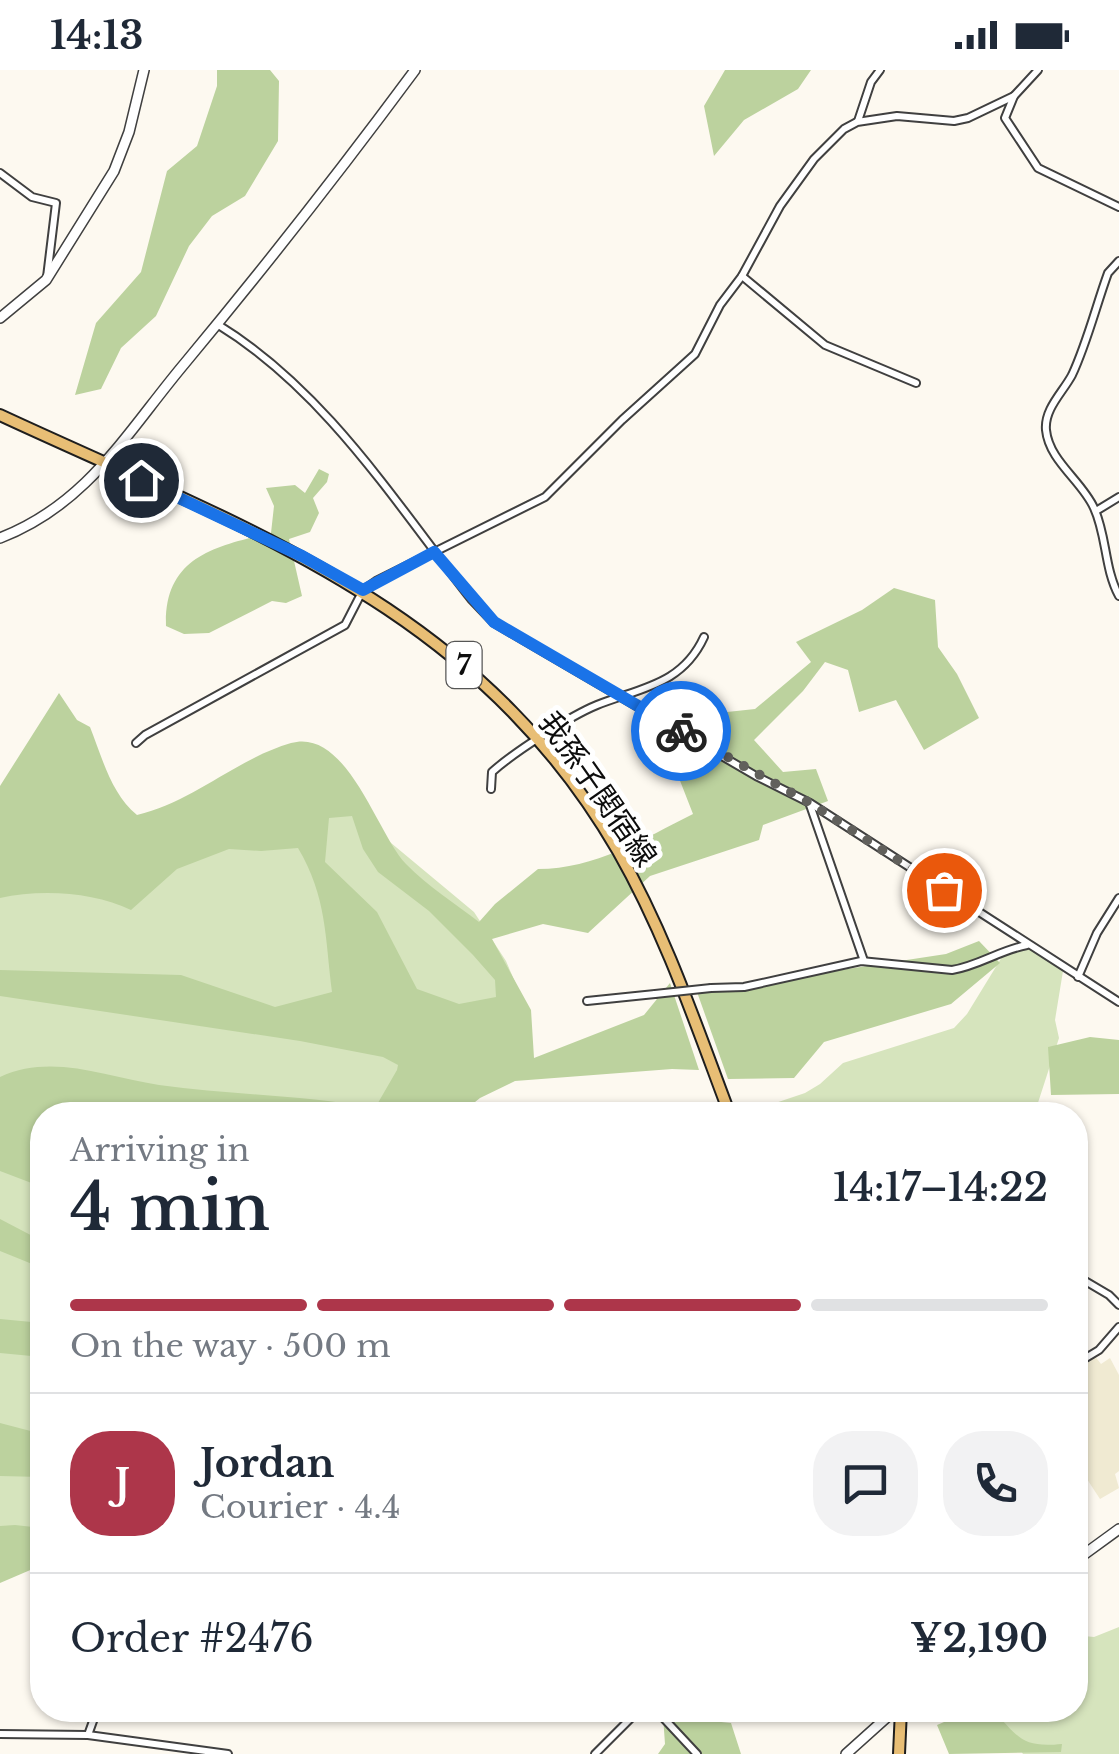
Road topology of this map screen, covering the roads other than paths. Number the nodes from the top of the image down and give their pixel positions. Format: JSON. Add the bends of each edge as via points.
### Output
{"nodes":[{"id":1,"x":144,"y":70,"type":"edge"},
{"id":2,"x":415,"y":70,"type":"edge"},
{"id":3,"x":880,"y":70,"type":"edge"},
{"id":4,"x":1038,"y":70,"type":"edge"},
{"id":5,"x":1014,"y":96,"type":"junction"},
{"id":6,"x":857,"y":122,"type":"junction"},
{"id":7,"x":0,"y":173,"type":"edge"},
{"id":8,"x":1119,"y":207,"type":"edge"},
{"id":9,"x":1119,"y":262,"type":"edge"},
{"id":10,"x":742,"y":276,"type":"junction"},
{"id":11,"x":46,"y":280,"type":"junction"},
{"id":12,"x":0,"y":318,"type":"edge"},
{"id":13,"x":218,"y":324,"type":"junction"},
{"id":14,"x":916,"y":383,"type":"dead end"},
{"id":15,"x":0,"y":414,"type":"edge"},
{"id":16,"x":106,"y":464,"type":"junction"},
{"id":17,"x":1119,"y":497,"type":"edge"},
{"id":18,"x":1096,"y":511,"type":"junction"},
{"id":19,"x":0,"y":538,"type":"edge"},
{"id":20,"x":434,"y":552,"type":"junction"},
{"id":21,"x":363,"y":590,"type":"junction"},
{"id":22,"x":1119,"y":596,"type":"edge"},
{"id":23,"x":704,"y":638,"type":"dead end"},
{"id":24,"x":624,"y":696,"type":"junction"},
{"id":25,"x":538,"y":741,"type":"junction"},
{"id":26,"x":136,"y":742,"type":"dead end"},
{"id":27,"x":490,"y":789,"type":"dead end"},
{"id":28,"x":810,"y":803,"type":"junction"},
{"id":29,"x":1119,"y":898,"type":"edge"},
{"id":30,"x":1029,"y":945,"type":"junction"},
{"id":31,"x":864,"y":961,"type":"junction"},
{"id":32,"x":1078,"y":977,"type":"junction"},
{"id":33,"x":586,"y":1001,"type":"dead end"},
{"id":34,"x":1119,"y":1002,"type":"edge"},
{"id":35,"x":725,"y":1102,"type":"edge"},
{"id":36,"x":1088,"y":1283,"type":"edge"},
{"id":37,"x":1119,"y":1305,"type":"edge"},
{"id":38,"x":1119,"y":1328,"type":"edge"},
{"id":39,"x":1088,"y":1357,"type":"edge"},
{"id":40,"x":1119,"y":1529,"type":"edge"},
{"id":41,"x":1088,"y":1552,"type":"edge"},
{"id":42,"x":92,"y":1722,"type":"edge"},
{"id":43,"x":627,"y":1722,"type":"edge"},
{"id":44,"x":667,"y":1722,"type":"edge"},
{"id":45,"x":884,"y":1722,"type":"edge"},
{"id":46,"x":899,"y":1722,"type":"edge"},
{"id":47,"x":0,"y":1734,"type":"edge"},
{"id":48,"x":88,"y":1735,"type":"junction"},
{"id":49,"x":167,"y":1750,"type":"edge"},
{"id":50,"x":228,"y":1754,"type":"edge"},
{"id":51,"x":594,"y":1754,"type":"edge"},
{"id":52,"x":697,"y":1754,"type":"edge"},
{"id":53,"x":846,"y":1754,"type":"edge"},
{"id":54,"x":900,"y":1754,"type":"edge"}],
"edges":[{"from":1,"to":11,"type":"street","via":[[114,170]]},
{"from":2,"to":13,"type":"street"},
{"from":3,"to":6,"type":"street"},
{"from":4,"to":5,"type":"street"},
{"from":5,"to":6,"type":"street","via":[[954,121],[897,116]]},
{"from":5,"to":8,"type":"street","via":[[1005,118],[1038,168]]},
{"from":6,"to":10,"type":"street","via":[[814,159]]},
{"from":7,"to":11,"type":"street","via":[[32,198],[56,203]]},
{"from":9,"to":18,"type":"street","via":[[1108,273],[1074,372],[1048,411],[1046,430],[1056,457]]},
{"from":10,"to":14,"type":"street","via":[[825,345]]},
{"from":10,"to":20,"type":"street","via":[[695,354],[545,497]]},
{"from":11,"to":12,"type":"street"},
{"from":13,"to":16,"type":"street"},
{"from":13,"to":20,"type":"street","via":[[319,404]]},
{"from":15,"to":16,"type":"main road","name":"我孫子関宿線","number":"7"},
{"from":16,"to":19,"type":"street","via":[[64,504]]},
{"from":16,"to":21,"type":"main road","name":"我孫子関宿線","number":"7"},
{"from":17,"to":18,"type":"street"},
{"from":18,"to":22,"type":"street"},
{"from":20,"to":21,"type":"street"},
{"from":20,"to":24,"type":"street","via":[[494,622]]},
{"from":21,"to":25,"type":"main road","name":"我孫子関宿線","number":"7","via":[[459,660]]},
{"from":21,"to":26,"type":"street","via":[[345,625]]},
{"from":23,"to":24,"type":"street","via":[[670,679]]},
{"from":24,"to":25,"type":"street","via":[[594,706]]},
{"from":24,"to":28,"type":"street"},
{"from":25,"to":27,"type":"street","via":[[492,772]]},
{"from":25,"to":35,"type":"main road","name":"我孫子関宿線","number":"7","via":[[600,823],[644,900]]},
{"from":28,"to":30,"type":"street"},
{"from":28,"to":31,"type":"street"},
{"from":29,"to":32,"type":"street"},
{"from":30,"to":31,"type":"street","via":[[952,970]]},
{"from":30,"to":32,"type":"street"},
{"from":31,"to":33,"type":"street","bridge":true,"via":[[744,987]]},
{"from":32,"to":34,"type":"street"},
{"from":36,"to":37,"type":"street"},
{"from":38,"to":39,"type":"street"},
{"from":40,"to":41,"type":"street"},
{"from":42,"to":48,"type":"street"},
{"from":43,"to":51,"type":"street"},
{"from":44,"to":52,"type":"street"},
{"from":45,"to":53,"type":"street"},
{"from":46,"to":54,"type":"main road"},
{"from":47,"to":48,"type":"street"},
{"from":48,"to":49,"type":"street"},
{"from":49,"to":50,"type":"street"}]}
